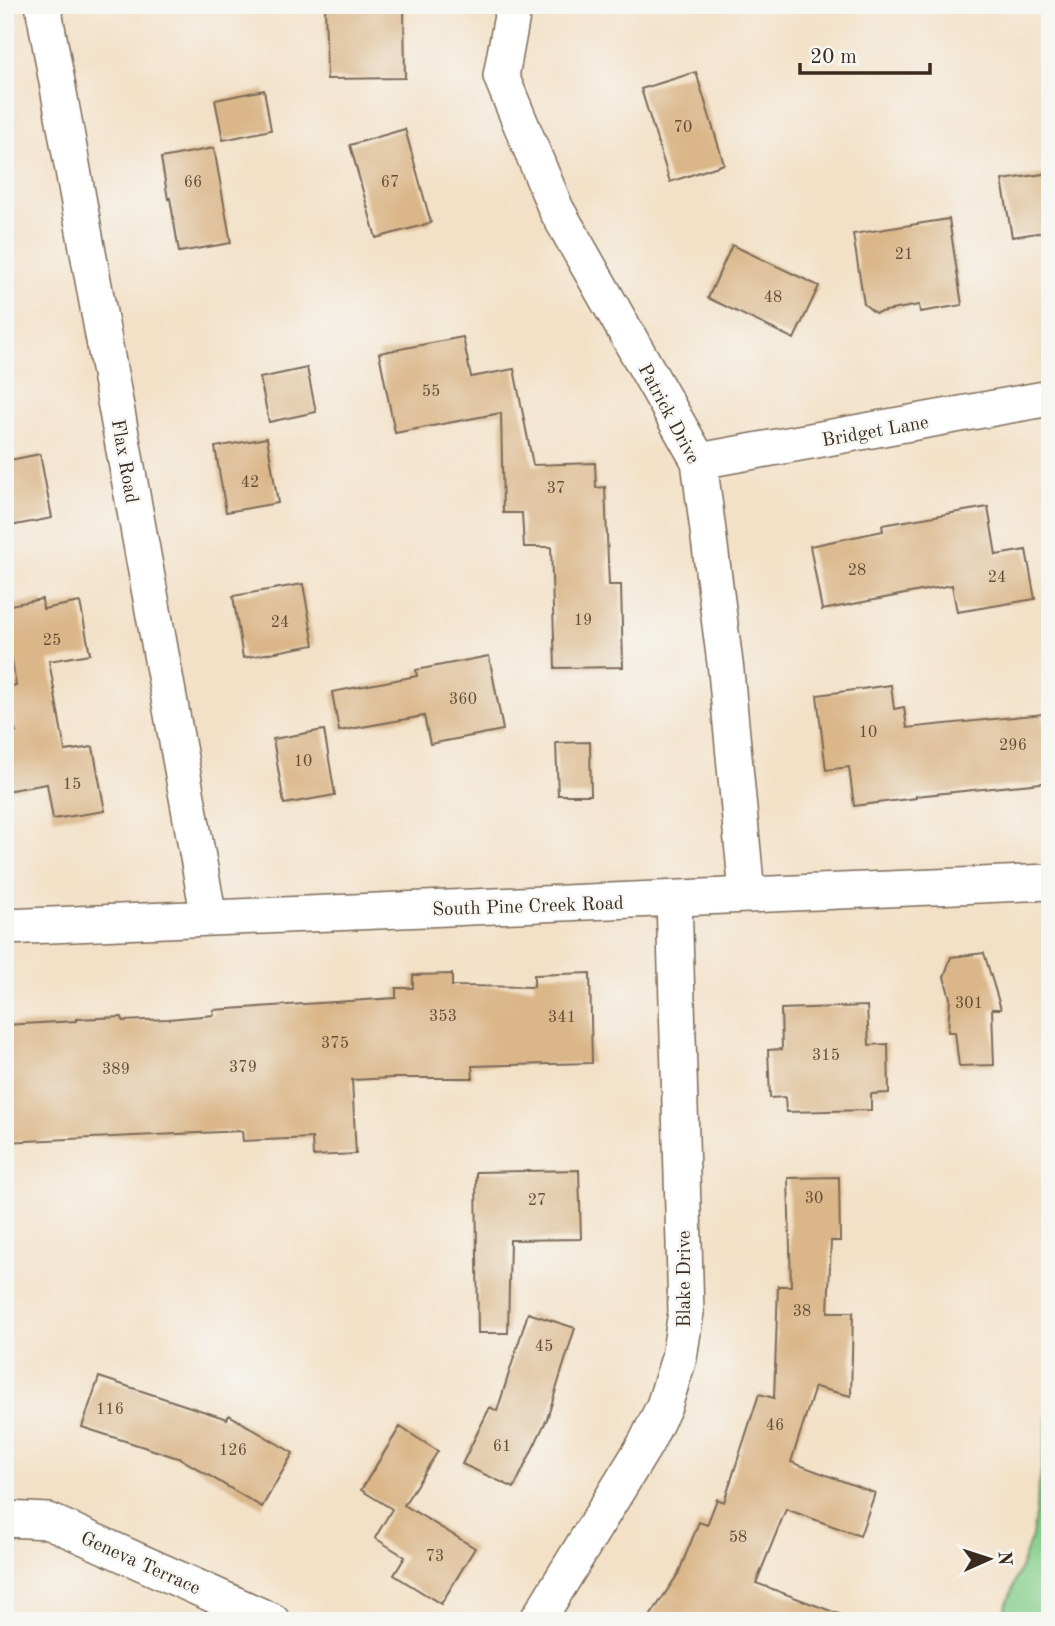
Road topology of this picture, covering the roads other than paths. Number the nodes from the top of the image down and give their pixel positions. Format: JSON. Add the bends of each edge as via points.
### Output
{"nodes":[{"id":1,"x":43,"y":5,"type":"edge"},
{"id":2,"x":514,"y":5,"type":"edge"},
{"id":3,"x":1050,"y":398,"type":"edge"},
{"id":4,"x":699,"y":461,"type":"junction"},
{"id":5,"x":1050,"y":882,"type":"edge"},
{"id":6,"x":747,"y":894,"type":"junction"},
{"id":7,"x":674,"y":899,"type":"junction"},
{"id":8,"x":209,"y":918,"type":"junction"},
{"id":9,"x":5,"y":927,"type":"edge"},
{"id":10,"x":5,"y":1519,"type":"edge"},
{"id":11,"x":272,"y":1621,"type":"edge"},
{"id":12,"x":537,"y":1621,"type":"edge"}],
"edges":[{"from":1,"to":8,"type":"street","name":"Flax Road"},
{"from":2,"to":4,"type":"street","name":"Patrick Drive","via":[[501,76],[556,209]]},
{"from":3,"to":4,"type":"street","name":"Bridget Lane"},
{"from":4,"to":6,"type":"street","name":"Patrick Drive","via":[[726,671]]},
{"from":5,"to":6,"type":"street","name":"South Pine Creek Road"},
{"from":6,"to":7,"type":"street","name":"South Pine Creek Road"},
{"from":7,"to":8,"type":"street","name":"South Pine Creek Road"},
{"from":7,"to":12,"type":"street","name":"Blake Drive","via":[[686,1312],[679,1358],[646,1443]]},
{"from":8,"to":9,"type":"street","name":"South Pine Creek Road"},
{"from":10,"to":11,"type":"street","name":"Geneva Terrace","via":[[49,1521]]}]}
